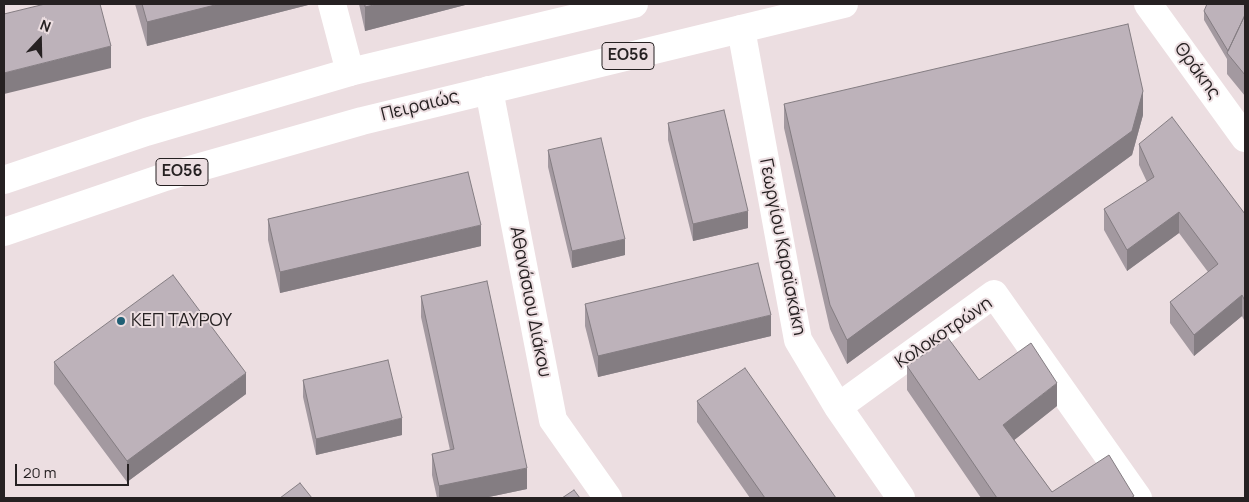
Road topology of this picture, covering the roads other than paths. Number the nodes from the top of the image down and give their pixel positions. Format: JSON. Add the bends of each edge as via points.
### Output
{"nodes":[{"id":1,"x":332,"y":4,"type":"edge"},
{"id":2,"x":634,"y":4,"type":"edge"},
{"id":3,"x":844,"y":4,"type":"edge"},
{"id":4,"x":1148,"y":4,"type":"edge"},
{"id":5,"x":741,"y":29,"type":"junction"},
{"id":6,"x":350,"y":72,"type":"junction"},
{"id":7,"x":489,"y":90,"type":"junction"},
{"id":8,"x":1245,"y":138,"type":"edge"},
{"id":9,"x":4,"y":180,"type":"edge"},
{"id":10,"x":4,"y":232,"type":"edge"},
{"id":11,"x":838,"y":407,"type":"junction"},
{"id":12,"x":608,"y":498,"type":"edge"},
{"id":13,"x":901,"y":498,"type":"edge"},
{"id":14,"x":1138,"y":498,"type":"edge"}],
"edges":[{"from":1,"to":6,"type":"street"},
{"from":2,"to":6,"type":"street"},
{"from":3,"to":5,"type":"street","name":"Πειραιώς","number":"ΕΟ56"},
{"from":4,"to":8,"type":"street","name":"Θράκης"},
{"from":5,"to":7,"type":"street","name":"Πειραιώς","number":"ΕΟ56"},
{"from":5,"to":11,"type":"street","name":"Γεωργίου Καραϊσκάκη","via":[[798,340]]},
{"from":6,"to":9,"type":"street","via":[[146,132]]},
{"from":7,"to":10,"type":"street","name":"Πειραιώς","number":"ΕΟ56","via":[[362,121],[175,174]]},
{"from":7,"to":12,"type":"street","name":"Αθανάσιου Διάκου","via":[[553,420]]},
{"from":11,"to":13,"type":"street","name":"Γεωργίου Καραϊσκάκη"},
{"from":11,"to":14,"type":"street","name":"Κολοκοτρώνη","via":[[994,294]]}]}
